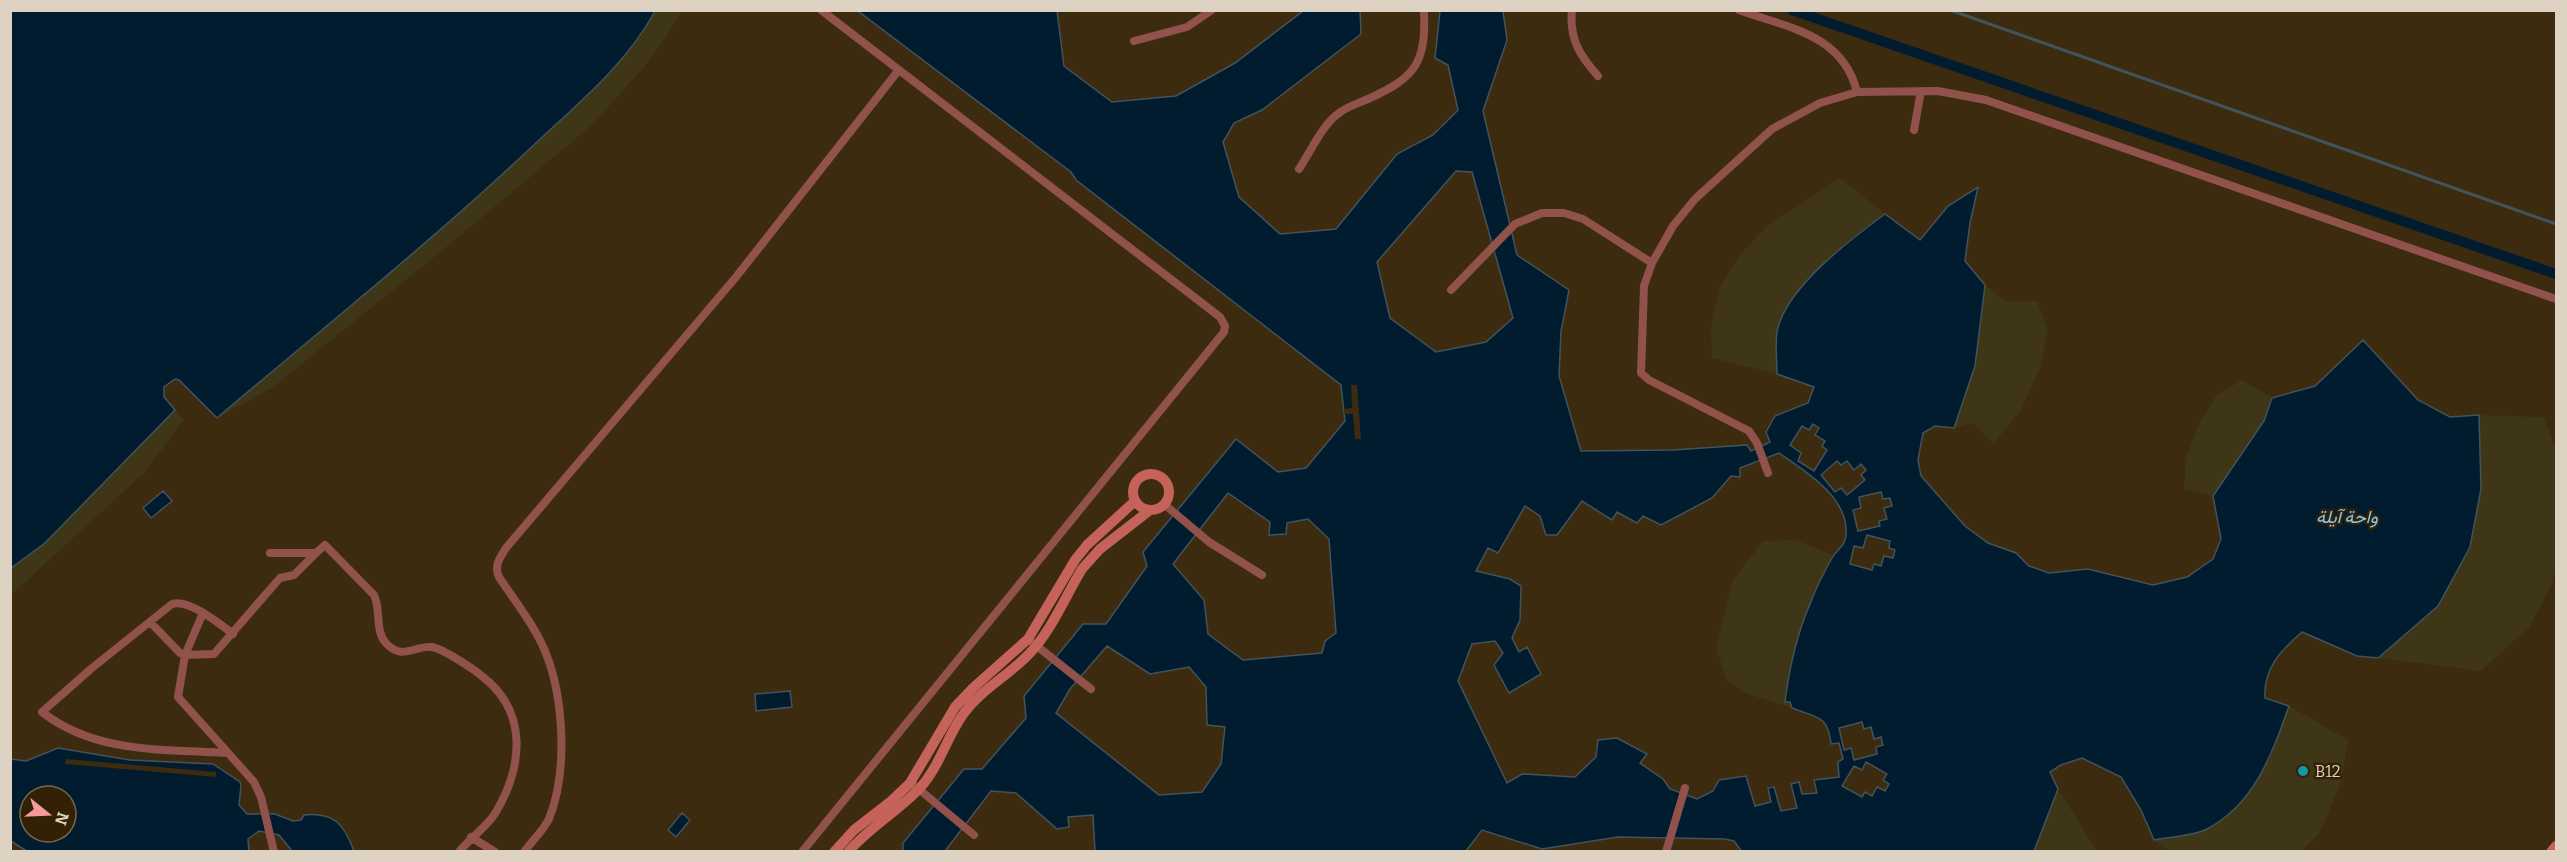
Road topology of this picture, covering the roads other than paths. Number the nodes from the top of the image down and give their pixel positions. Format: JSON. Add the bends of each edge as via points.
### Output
{"nodes":[{"id":1,"x":821,"y":10,"type":"edge"},
{"id":2,"x":1212,"y":10,"type":"edge"},
{"id":3,"x":1424,"y":10,"type":"edge"},
{"id":4,"x":1572,"y":10,"type":"edge"},
{"id":5,"x":1739,"y":10,"type":"edge"},
{"id":6,"x":1134,"y":41,"type":"dead end"},
{"id":7,"x":898,"y":71,"type":"junction"},
{"id":8,"x":1598,"y":76,"type":"dead end"},
{"id":9,"x":1922,"y":91,"type":"junction"},
{"id":10,"x":1857,"y":92,"type":"junction"},
{"id":11,"x":1914,"y":130,"type":"dead end"},
{"id":12,"x":1299,"y":169,"type":"dead end"},
{"id":13,"x":1652,"y":263,"type":"junction"},
{"id":14,"x":1451,"y":290,"type":"dead end"},
{"id":15,"x":2556,"y":299,"type":"edge"},
{"id":16,"x":1768,"y":473,"type":"dead end"},
{"id":17,"x":1135,"y":501,"type":"junction"},
{"id":18,"x":1168,"y":507,"type":"junction"},
{"id":19,"x":1150,"y":510,"type":"junction"},
{"id":20,"x":316,"y":552,"type":"junction"},
{"id":21,"x":270,"y":553,"type":"dead end"},
{"id":22,"x":1262,"y":575,"type":"dead end"},
{"id":23,"x":203,"y":613,"type":"junction"},
{"id":24,"x":151,"y":623,"type":"junction"},
{"id":25,"x":233,"y":634,"type":"junction"},
{"id":26,"x":1036,"y":645,"type":"junction"},
{"id":27,"x":185,"y":655,"type":"junction"},
{"id":28,"x":1090,"y":689,"type":"dead end"},
{"id":29,"x":228,"y":753,"type":"junction"},
{"id":30,"x":914,"y":786,"type":"junction"},
{"id":31,"x":1685,"y":788,"type":"dead end"},
{"id":32,"x":974,"y":835,"type":"dead end"},
{"id":33,"x":471,"y":837,"type":"junction"},
{"id":34,"x":2556,"y":846,"type":"edge"},
{"id":35,"x":1666,"y":849,"type":"edge"},
{"id":36,"x":274,"y":852,"type":"edge"},
{"id":37,"x":459,"y":852,"type":"edge"},
{"id":38,"x":495,"y":852,"type":"edge"},
{"id":39,"x":524,"y":852,"type":"edge"},
{"id":40,"x":802,"y":852,"type":"edge"},
{"id":41,"x":834,"y":852,"type":"edge"},
{"id":42,"x":848,"y":852,"type":"edge"},
{"id":43,"x":2551,"y":852,"type":"edge"}],
"edges":[{"from":1,"to":7,"type":"street"},
{"from":2,"to":6,"type":"street","via":[[1187,27]]},
{"from":3,"to":12,"type":"street","via":[[1425,38],[1417,64],[1386,90],[1339,113]]},
{"from":4,"to":8,"type":"street","via":[[1575,45]]},
{"from":5,"to":10,"type":"street","via":[[1826,43],[1845,62]]},
{"from":7,"to":39,"type":"street","via":[[736,277],[497,562],[499,578],[545,651],[562,723],[557,790],[551,812]]},
{"from":7,"to":40,"type":"street","via":[[1220,317],[1225,326]]},
{"from":9,"to":10,"type":"street"},
{"from":9,"to":11,"type":"street"},
{"from":9,"to":15,"type":"street","via":[[1986,100]]},
{"from":10,"to":13,"type":"street","via":[[1800,113],[1748,148],[1695,199],[1673,226]]},
{"from":13,"to":14,"type":"street","via":[[1595,225],[1564,213],[1542,213],[1515,224]]},
{"from":13,"to":16,"type":"street","via":[[1644,286],[1641,373],[1749,431]]},
{"from":17,"to":18,"type":"street","via":[[1134,484],[1149,474],[1161,477],[1168,486]]},
{"from":17,"to":19,"type":"street"},
{"from":17,"to":26,"type":"street","via":[[1075,560]]},
{"from":18,"to":19,"type":"street"},
{"from":18,"to":22,"type":"street","via":[[1209,542]]},
{"from":19,"to":26,"type":"street","via":[[1091,557]]},
{"from":20,"to":21,"type":"street"},
{"from":20,"to":25,"type":"street","via":[[294,575],[280,578]]},
{"from":20,"to":33,"type":"street","via":[[325,545],[374,595],[379,605],[380,631],[394,649],[406,653],[432,647],[476,670],[504,696],[516,731],[514,769],[495,814]]},
{"from":23,"to":24,"type":"street","via":[[177,602]]},
{"from":23,"to":25,"type":"street"},
{"from":23,"to":27,"type":"street"},
{"from":24,"to":27,"type":"street","via":[[174,649]]},
{"from":24,"to":29,"type":"street","via":[[42,712],[58,724],[97,741]]},
{"from":25,"to":27,"type":"street","via":[[214,654]]},
{"from":26,"to":28,"type":"street"},
{"from":26,"to":30,"type":"street","via":[[969,706],[931,772]]},
{"from":27,"to":29,"type":"street","via":[[178,697]]},
{"from":29,"to":36,"type":"street","via":[[254,782],[261,797]]},
{"from":30,"to":32,"type":"street"},
{"from":30,"to":41,"type":"street","via":[[854,830]]},
{"from":30,"to":42,"type":"street"},
{"from":31,"to":35,"type":"street"},
{"from":33,"to":37,"type":"street"},
{"from":33,"to":38,"type":"street"},
{"from":34,"to":43,"type":"street"}]}
